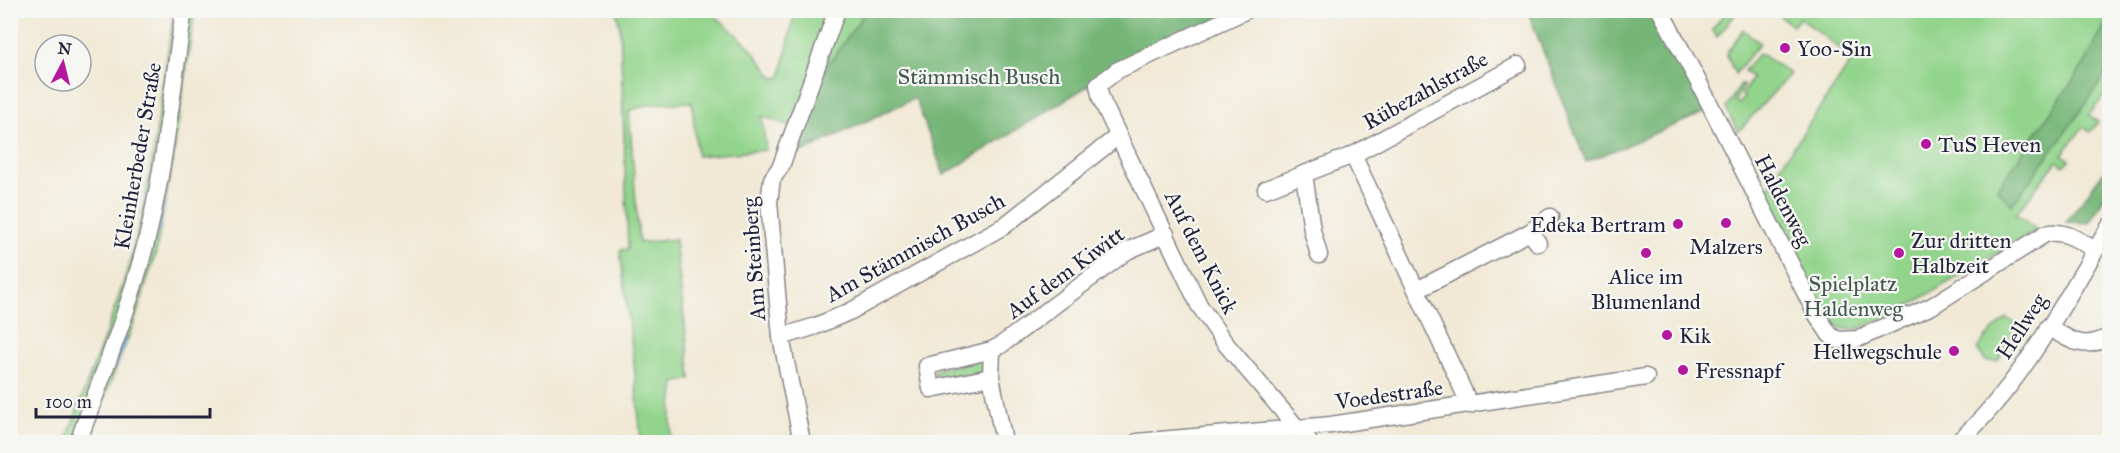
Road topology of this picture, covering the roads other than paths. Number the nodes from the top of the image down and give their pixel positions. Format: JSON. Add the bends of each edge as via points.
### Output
{"nodes":[{"id":1,"x":184,"y":10,"type":"edge"},
{"id":2,"x":837,"y":10,"type":"edge"},
{"id":3,"x":1246,"y":10,"type":"edge"},
{"id":4,"x":1660,"y":10,"type":"edge"},
{"id":5,"x":1518,"y":65,"type":"dead end"},
{"id":6,"x":1118,"y":136,"type":"junction"},
{"id":7,"x":1353,"y":155,"type":"junction"},
{"id":8,"x":1304,"y":174,"type":"junction"},
{"id":9,"x":1266,"y":189,"type":"dead end"},
{"id":10,"x":1550,"y":217,"type":"dead end"},
{"id":11,"x":2109,"y":226,"type":"edge"},
{"id":12,"x":1166,"y":234,"type":"junction"},
{"id":13,"x":2095,"y":250,"type":"junction"},
{"id":14,"x":1319,"y":255,"type":"dead end"},
{"id":15,"x":1417,"y":290,"type":"junction"},
{"id":16,"x":2048,"y":327,"type":"junction"},
{"id":17,"x":2109,"y":336,"type":"edge"},
{"id":18,"x":781,"y":337,"type":"junction"},
{"id":19,"x":992,"y":350,"type":"junction"},
{"id":20,"x":992,"y":377,"type":"junction"},
{"id":21,"x":1646,"y":377,"type":"dead end"},
{"id":22,"x":1470,"y":405,"type":"junction"},
{"id":23,"x":1296,"y":428,"type":"junction"},
{"id":24,"x":1168,"y":441,"type":"edge"},
{"id":25,"x":78,"y":442,"type":"edge"},
{"id":26,"x":802,"y":442,"type":"edge"},
{"id":27,"x":1004,"y":442,"type":"edge"},
{"id":28,"x":1137,"y":442,"type":"edge"},
{"id":29,"x":1310,"y":442,"type":"edge"},
{"id":30,"x":1958,"y":442,"type":"edge"}],
"edges":[{"from":1,"to":25,"type":"street","name":"Kleinherbeder Straße","via":[[149,230],[122,325]]},
{"from":2,"to":18,"type":"street","name":"Am Steinberg","via":[[781,166],[772,179],[769,202]]},
{"from":3,"to":6,"type":"street","name":"Auf dem Knick","via":[[1118,70],[1098,85]]},
{"from":4,"to":13,"type":"street","name":"Haldenweg","via":[[1815,312],[1830,335],[1838,340],[1857,339],[1932,306],[2045,234],[2056,231]]},
{"from":5,"to":7,"type":"street","name":"Rübezahlstraße"},
{"from":6,"to":12,"type":"street","name":"Auf dem Knick"},
{"from":6,"to":18,"type":"street","name":"Am Stämmisch Busch","via":[[1005,226],[850,310]]},
{"from":7,"to":8,"type":"street","name":"Rübezahlstraße"},
{"from":7,"to":15,"type":"street","name":"Rübezahlstraße"},
{"from":8,"to":9,"type":"street","name":"Rübezahlstraße"},
{"from":8,"to":14,"type":"street"},
{"from":10,"to":15,"type":"street","via":[[1534,238]]},
{"from":11,"to":13,"type":"street","name":"Hellweg"},
{"from":12,"to":19,"type":"street","name":"Auf dem Kiwitt","via":[[1127,251]]},
{"from":12,"to":23,"type":"street","name":"Auf dem Knick","via":[[1199,304],[1225,344]]},
{"from":13,"to":16,"type":"street","name":"Hellweg"},
{"from":15,"to":22,"type":"street","name":"Rübezahlstraße"},
{"from":16,"to":17,"type":"street","via":[[2086,344],[2096,344]]},
{"from":16,"to":30,"type":"street","name":"Hellweg","via":[[1996,405]]},
{"from":18,"to":26,"type":"street","name":"Am Steinberg"},
{"from":19,"to":20,"type":"street"},
{"from":19,"to":20,"type":"street","name":"Auf dem Kiwitt","via":[[927,366],[931,389]]},
{"from":20,"to":27,"type":"street"},
{"from":21,"to":22,"type":"street","name":"Voedestraße"},
{"from":22,"to":23,"type":"street","name":"Voedestraße"},
{"from":23,"to":24,"type":"street","name":"Voedestraße"},
{"from":23,"to":29,"type":"street","name":"Auf dem Knick"},
{"from":24,"to":28,"type":"street","name":"Voedestraße"}]}
